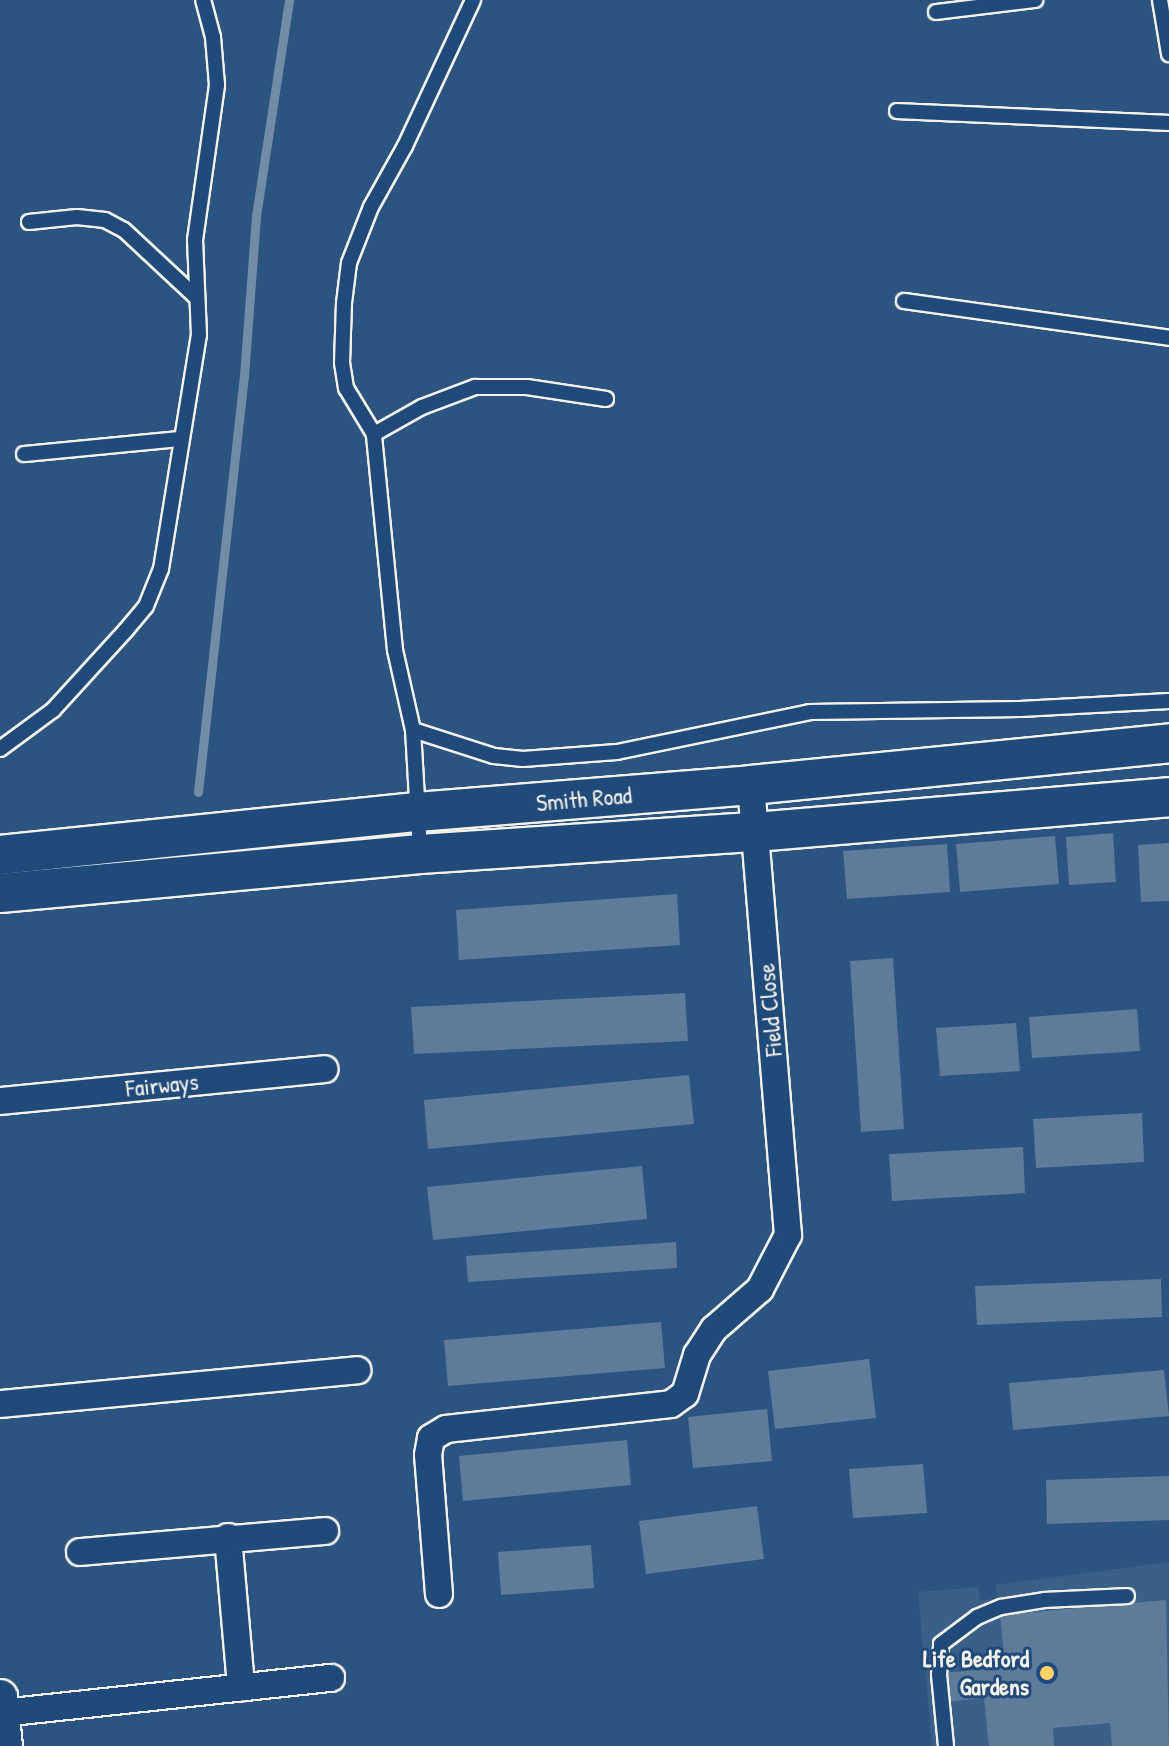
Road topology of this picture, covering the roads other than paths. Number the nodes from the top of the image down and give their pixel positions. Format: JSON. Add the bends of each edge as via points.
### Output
{"nodes":[{"id":1,"x":203,"y":0,"type":"edge"},
{"id":2,"x":473,"y":0,"type":"edge"},
{"id":3,"x":1035,"y":0,"type":"edge"},
{"id":4,"x":1160,"y":0,"type":"edge"},
{"id":5,"x":936,"y":12,"type":"dead end"},
{"id":6,"x":1169,"y":54,"type":"edge"},
{"id":7,"x":897,"y":111,"type":"dead end"},
{"id":8,"x":1169,"y":123,"type":"edge"},
{"id":9,"x":29,"y":222,"type":"dead end"},
{"id":10,"x":197,"y":298,"type":"junction"},
{"id":11,"x":904,"y":301,"type":"dead end"},
{"id":12,"x":1169,"y":338,"type":"edge"},
{"id":13,"x":606,"y":399,"type":"dead end"},
{"id":14,"x":374,"y":434,"type":"junction"},
{"id":15,"x":180,"y":439,"type":"junction"},
{"id":16,"x":24,"y":454,"type":"dead end"},
{"id":17,"x":1169,"y":701,"type":"edge"},
{"id":18,"x":413,"y":730,"type":"junction"},
{"id":19,"x":1169,"y":743,"type":"edge"},
{"id":20,"x":0,"y":749,"type":"edge"},
{"id":21,"x":751,"y":785,"type":"junction"},
{"id":22,"x":1169,"y":797,"type":"edge"},
{"id":23,"x":417,"y":812,"type":"junction"},
{"id":24,"x":755,"y":832,"type":"junction"},
{"id":25,"x":420,"y":854,"type":"junction"},
{"id":26,"x":0,"y":855,"type":"edge"},
{"id":27,"x":0,"y":893,"type":"edge"},
{"id":28,"x":324,"y":1069,"type":"dead end"},
{"id":29,"x":0,"y":1101,"type":"edge"},
{"id":30,"x":357,"y":1370,"type":"dead end"},
{"id":31,"x":0,"y":1404,"type":"edge"},
{"id":32,"x":325,"y":1531,"type":"dead end"},
{"id":33,"x":228,"y":1537,"type":"junction"},
{"id":34,"x":80,"y":1552,"type":"dead end"},
{"id":35,"x":439,"y":1594,"type":"dead end"},
{"id":36,"x":1127,"y":1596,"type":"dead end"},
{"id":37,"x":331,"y":1678,"type":"dead end"},
{"id":38,"x":241,"y":1687,"type":"junction"},
{"id":39,"x":2,"y":1718,"type":"edge"},
{"id":40,"x":946,"y":1746,"type":"edge"}],
"edges":[{"from":1,"to":10,"type":"lane","via":[[213,37],[216,100],[195,240]]},
{"from":2,"to":14,"type":"lane","via":[[349,263],[342,363],[346,388]]},
{"from":3,"to":5,"type":"lane"},
{"from":4,"to":6,"type":"lane"},
{"from":7,"to":8,"type":"lane"},
{"from":9,"to":10,"type":"lane","via":[[105,220],[124,230]]},
{"from":10,"to":15,"type":"lane","via":[[198,348]]},
{"from":11,"to":12,"type":"lane"},
{"from":13,"to":14,"type":"lane","via":[[527,387],[475,387],[422,407]]},
{"from":14,"to":18,"type":"lane","via":[[395,650]]},
{"from":15,"to":16,"type":"lane"},
{"from":15,"to":20,"type":"lane","via":[[164,554],[146,606],[53,710]]},
{"from":17,"to":18,"type":"lane","via":[[810,712],[617,752],[523,759],[494,756]]},
{"from":18,"to":23,"type":"lane"},
{"from":19,"to":21,"type":"main road","name":"Smith Road"},
{"from":21,"to":23,"type":"main road","name":"Smith Road"},
{"from":21,"to":24,"type":"street","name":"Field Close"},
{"from":22,"to":24,"type":"main road","name":"Smith Road"},
{"from":23,"to":25,"type":"lane"},
{"from":23,"to":26,"type":"main road","name":"Smith Road"},
{"from":24,"to":25,"type":"main road","name":"Smith Road"},
{"from":24,"to":35,"type":"street","name":"Field Close","via":[[788,1235],[760,1289],[714,1329],[697,1355],[685,1394],[671,1404],[446,1429],[431,1438]]},
{"from":25,"to":27,"type":"main road","name":"Smith Road"},
{"from":28,"to":29,"type":"street","name":"Fairways"},
{"from":30,"to":31,"type":"street"},
{"from":32,"to":33,"type":"street"},
{"from":33,"to":34,"type":"street"},
{"from":33,"to":38,"type":"street"},
{"from":36,"to":40,"type":"lane","via":[[1001,1607],[977,1617],[941,1644]]},
{"from":37,"to":38,"type":"street"},
{"from":38,"to":39,"type":"street"}]}
